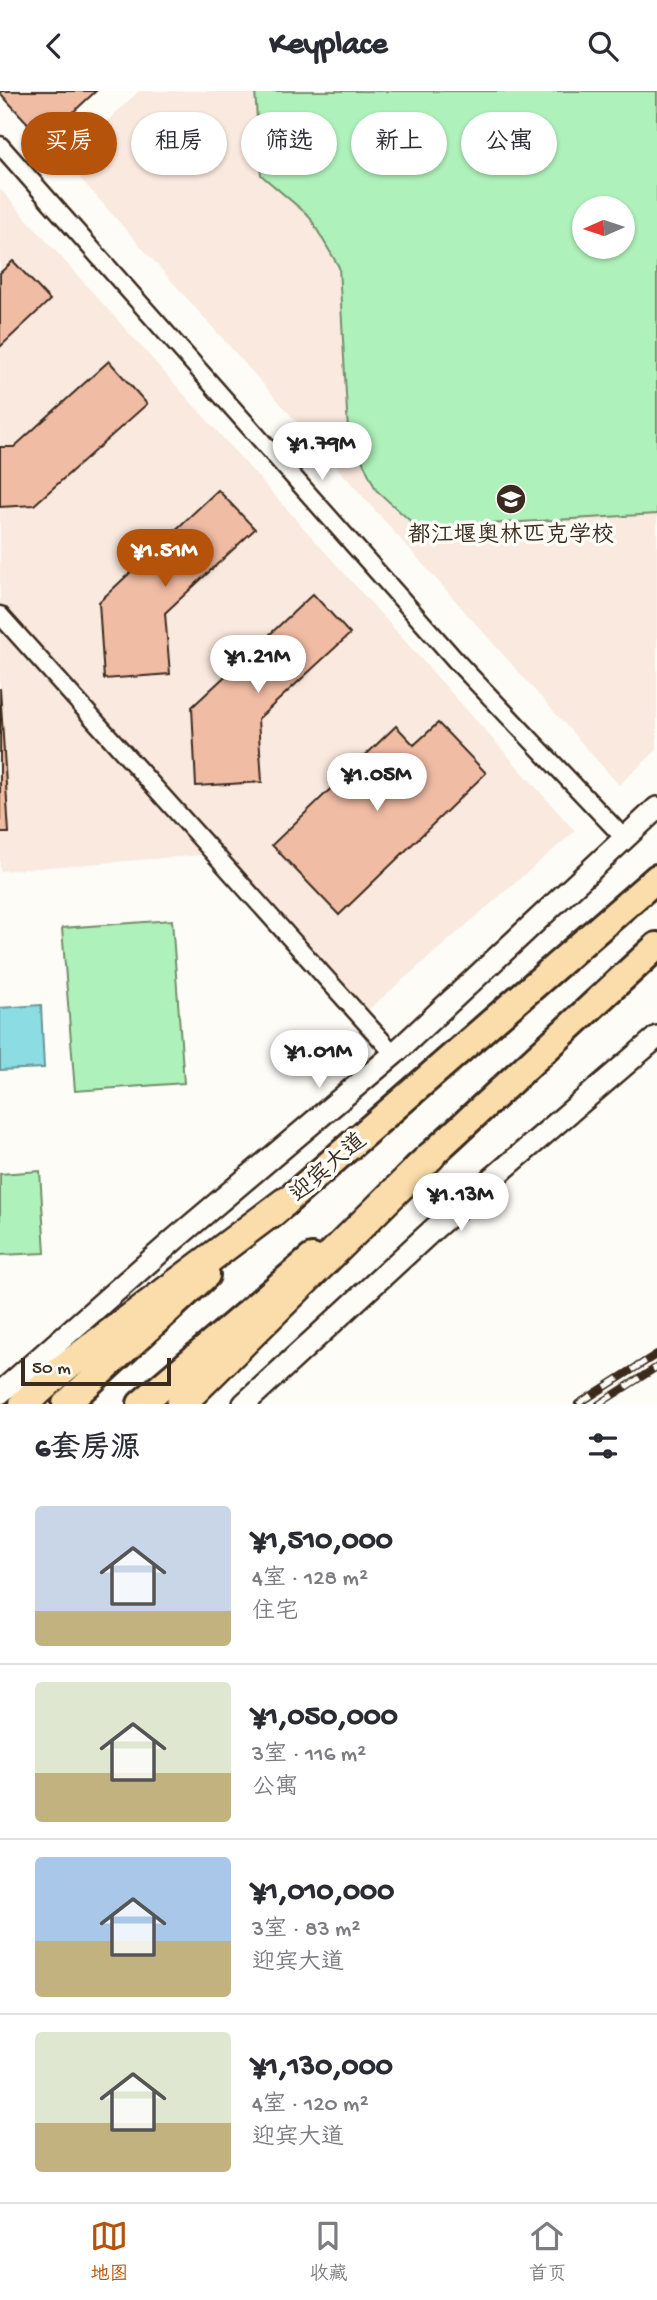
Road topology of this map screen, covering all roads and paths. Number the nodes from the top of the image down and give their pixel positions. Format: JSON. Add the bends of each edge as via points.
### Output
{"nodes":[{"id":1,"x":0,"y":145,"type":"edge"},
{"id":2,"x":0,"y":615,"type":"edge"},
{"id":3,"x":657,"y":808,"type":"edge"},
{"id":4,"x":624,"y":838,"type":"junction"},
{"id":5,"x":657,"y":878,"type":"edge"},
{"id":6,"x":657,"y":946,"type":"edge"},
{"id":7,"x":657,"y":1037,"type":"edge"},
{"id":8,"x":394,"y":1054,"type":"junction"},
{"id":9,"x":431,"y":1156,"type":"junction"},
{"id":10,"x":285,"y":1202,"type":"junction"},
{"id":11,"x":0,"y":1393,"type":"edge"},
{"id":12,"x":24,"y":1404,"type":"edge"},
{"id":13,"x":66,"y":1404,"type":"edge"},
{"id":14,"x":141,"y":1404,"type":"edge"},
{"id":15,"x":181,"y":1404,"type":"edge"},
{"id":16,"x":244,"y":1404,"type":"edge"}],
"edges":[{"from":1,"to":4,"type":"street","via":[[458,663]]},
{"from":2,"to":8,"type":"street"},
{"from":3,"to":4,"type":"street"},
{"from":4,"to":8,"type":"street"},
{"from":5,"to":10,"type":"main road","name":"迎宾大道"},
{"from":6,"to":9,"type":"main road"},
{"from":7,"to":16,"type":"street","via":[[436,1227]]},
{"from":8,"to":11,"type":"street"},
{"from":9,"to":14,"type":"main road"},
{"from":9,"to":15,"type":"highway"},
{"from":10,"to":12,"type":"highway","via":[[64,1368]]},
{"from":10,"to":13,"type":"main road","name":"迎宾大道"}]}
